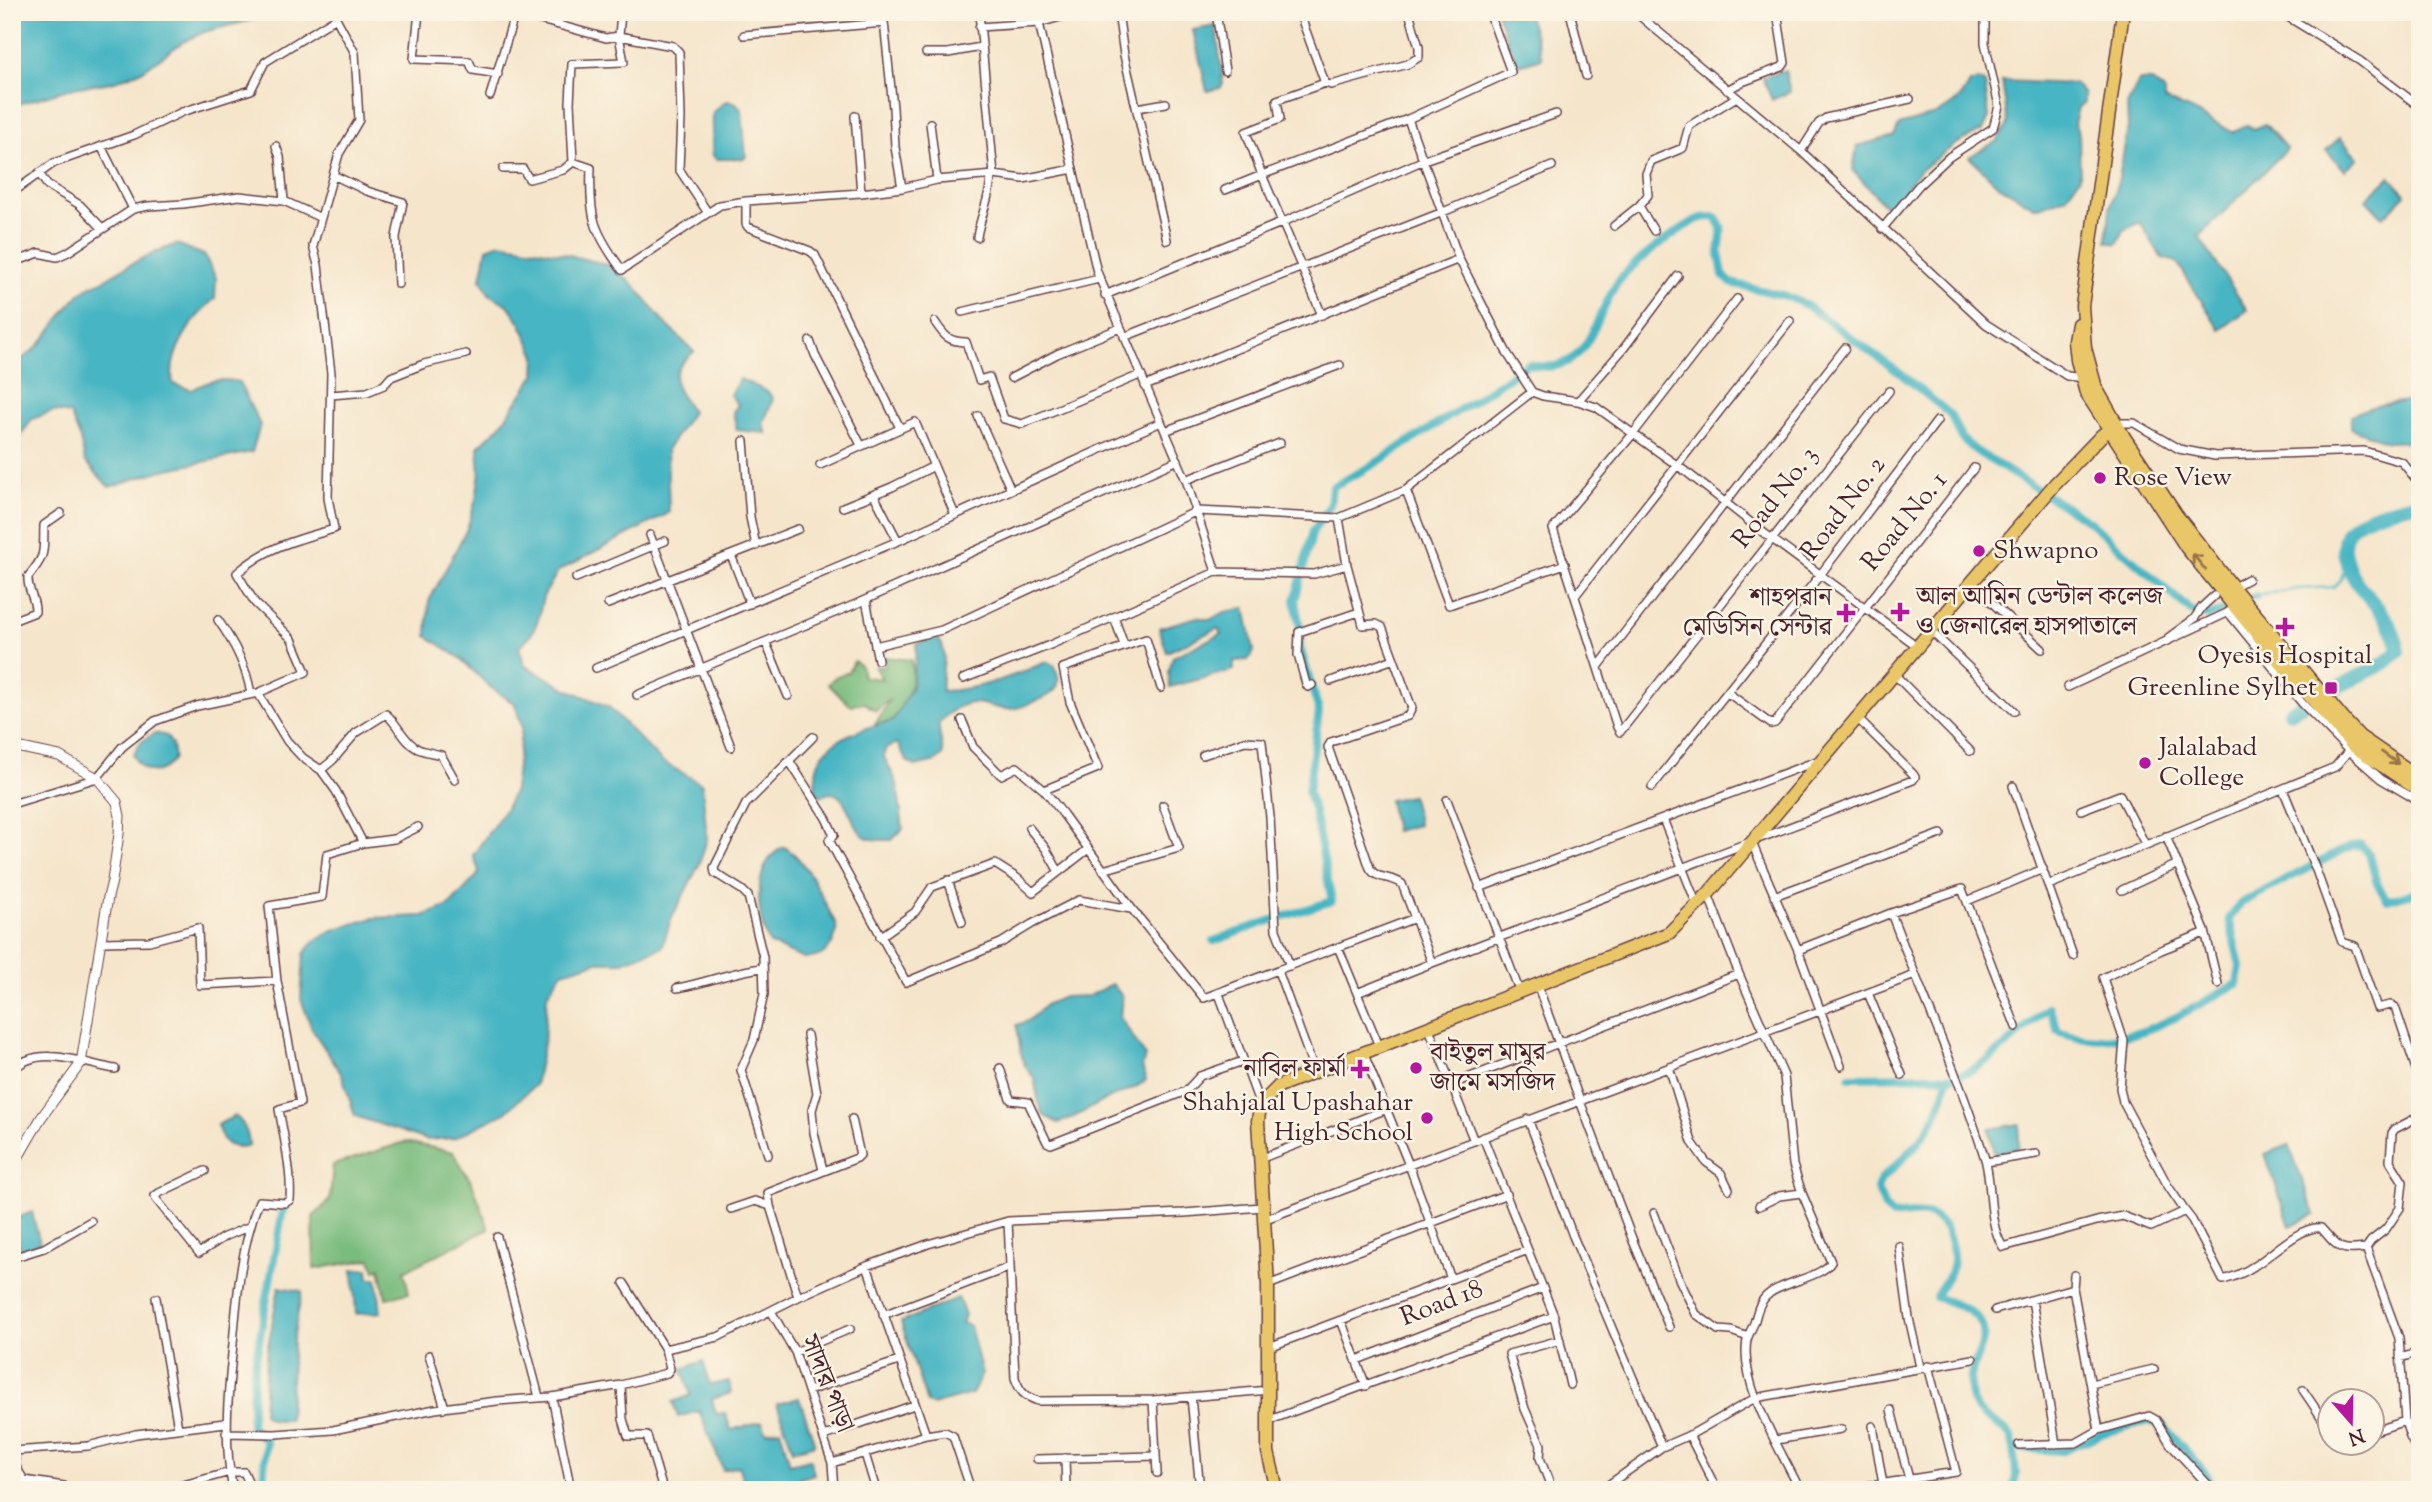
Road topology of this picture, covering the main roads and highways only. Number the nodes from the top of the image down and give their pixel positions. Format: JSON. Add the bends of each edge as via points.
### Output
{"nodes":[{"id":1,"x":2123,"y":12,"type":"edge"},
{"id":2,"x":2113,"y":428,"type":"junction"},
{"id":3,"x":2354,"y":745,"type":"junction"},
{"id":4,"x":2420,"y":778,"type":"edge"},
{"id":5,"x":2420,"y":791,"type":"edge"},
{"id":6,"x":1277,"y":1490,"type":"edge"}],
"edges":[{"from":1,"to":2,"type":"main road","via":[[2081,316],[2086,377]]},
{"from":2,"to":3,"type":"main road"},
{"from":3,"to":2,"type":"main road","one_way":true,"via":[[2232,610],[2186,547]]},
{"from":2,"to":6,"type":"main road","via":[[2055,484],[1708,894],[1669,933],[1279,1086],[1260,1105],[1268,1286],[1268,1452]]},
{"from":3,"to":4,"type":"main road","one_way":true},
{"from":3,"to":5,"type":"main road"}]}
